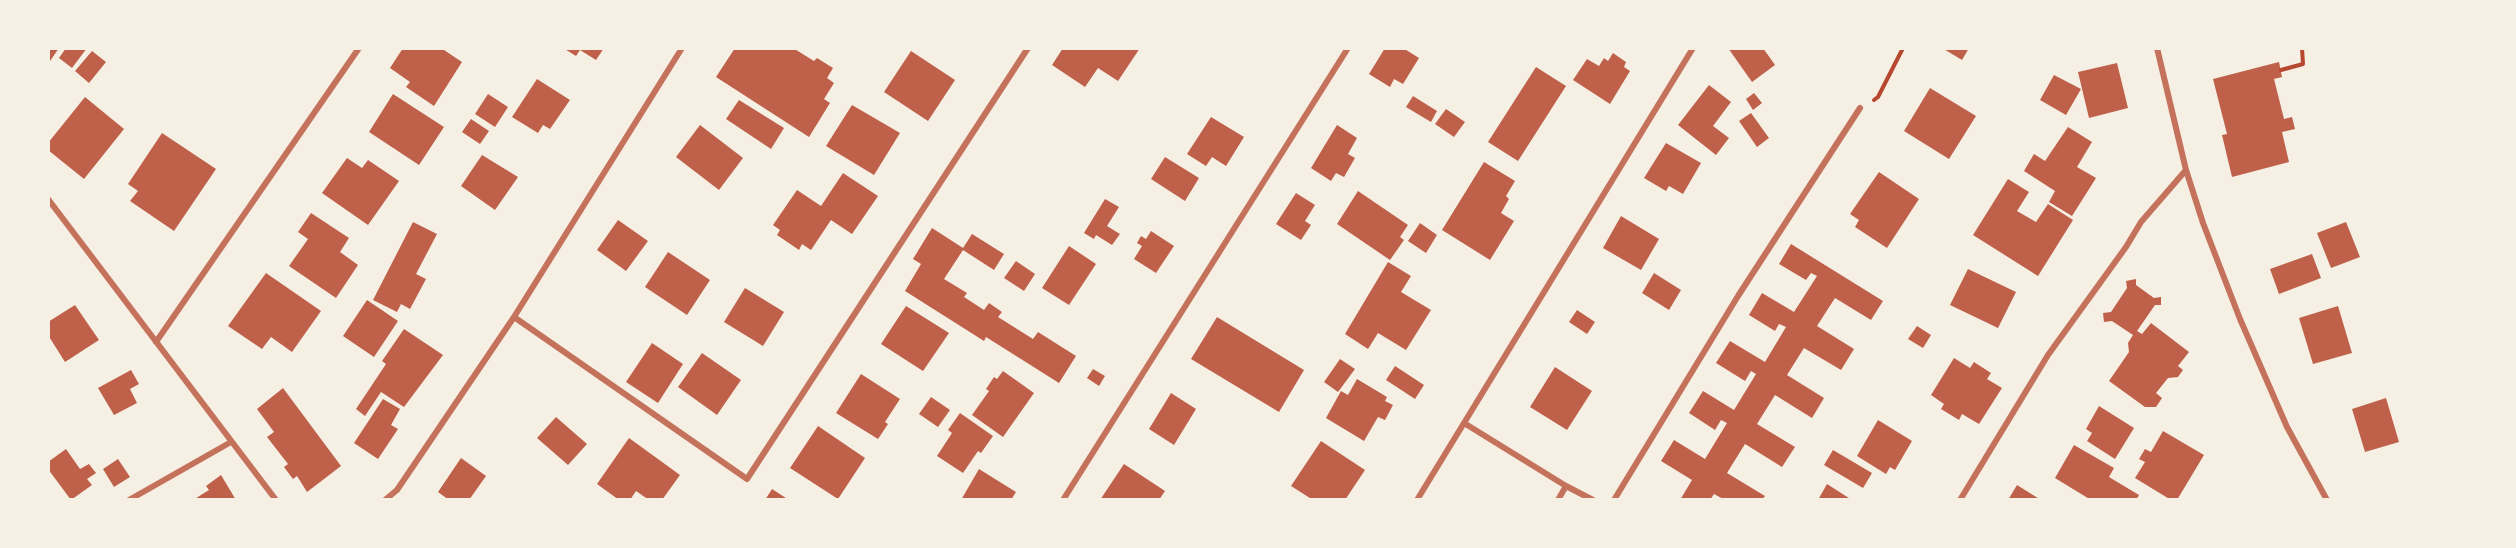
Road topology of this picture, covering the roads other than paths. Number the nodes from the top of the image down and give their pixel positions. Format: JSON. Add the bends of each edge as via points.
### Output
{"nodes":[{"id":1,"x":358,"y":48,"type":"edge"},
{"id":2,"x":682,"y":48,"type":"edge"},
{"id":3,"x":1028,"y":48,"type":"edge"},
{"id":4,"x":1348,"y":48,"type":"edge"},
{"id":5,"x":1693,"y":48,"type":"edge"},
{"id":6,"x":2157,"y":48,"type":"edge"},
{"id":7,"x":1860,"y":108,"type":"road end"},
{"id":8,"x":2186,"y":170,"type":"junction"},
{"id":9,"x":48,"y":199,"type":"edge"},
{"id":10,"x":514,"y":317,"type":"junction"},
{"id":11,"x":156,"y":342,"type":"junction"},
{"id":12,"x":1464,"y":423,"type":"junction"},
{"id":13,"x":231,"y":442,"type":"junction"},
{"id":14,"x":1566,"y":486,"type":"junction"},
{"id":15,"x":129,"y":500,"type":"edge"},
{"id":16,"x":276,"y":500,"type":"edge"},
{"id":17,"x":385,"y":500,"type":"edge"},
{"id":18,"x":1063,"y":500,"type":"edge"},
{"id":19,"x":1417,"y":500,"type":"edge"},
{"id":20,"x":1558,"y":500,"type":"edge"},
{"id":21,"x":1593,"y":500,"type":"edge"},
{"id":22,"x":1614,"y":500,"type":"edge"},
{"id":23,"x":1960,"y":500,"type":"edge"},
{"id":24,"x":2327,"y":500,"type":"edge"}],
"edges":[{"from":1,"to":11,"type":"street"},
{"from":2,"to":10,"type":"street"},
{"from":3,"to":10,"type":"street","via":[[747,479]]},
{"from":4,"to":18,"type":"street"},
{"from":5,"to":12,"type":"street"},
{"from":6,"to":8,"type":"street"},
{"from":7,"to":22,"type":"street","via":[[1738,296]]},
{"from":8,"to":23,"type":"street","via":[[2141,222],[2048,355]]},
{"from":8,"to":24,"type":"street","via":[[2240,319],[2287,427]]},
{"from":9,"to":11,"type":"street"},
{"from":10,"to":17,"type":"street","via":[[397,490]]},
{"from":11,"to":13,"type":"street"},
{"from":12,"to":14,"type":"street"},
{"from":12,"to":19,"type":"street"},
{"from":13,"to":15,"type":"street"},
{"from":13,"to":16,"type":"street"},
{"from":14,"to":20,"type":"street"},
{"from":14,"to":21,"type":"street"}]}
